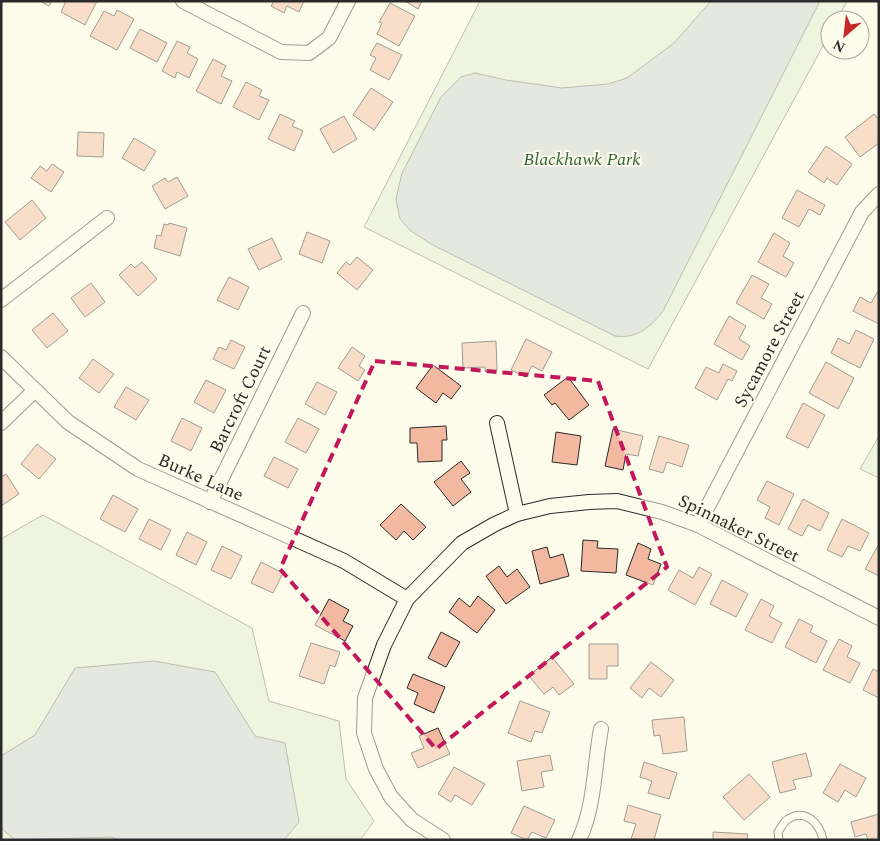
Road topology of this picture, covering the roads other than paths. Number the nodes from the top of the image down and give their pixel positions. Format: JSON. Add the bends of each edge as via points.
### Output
{"nodes":[{"id":1,"x":183,"y":1,"type":"edge"},
{"id":2,"x":348,"y":1,"type":"edge"},
{"id":3,"x":879,"y":194,"type":"edge"},
{"id":4,"x":107,"y":218,"type":"dead end"},
{"id":5,"x":1,"y":300,"type":"edge"},
{"id":6,"x":303,"y":313,"type":"dead end"},
{"id":7,"x":1,"y":357,"type":"edge"},
{"id":8,"x":35,"y":390,"type":"junction"},
{"id":9,"x":1,"y":423,"type":"edge"},
{"id":10,"x":497,"y":423,"type":"dead end"},
{"id":11,"x":210,"y":502,"type":"junction"},
{"id":12,"x":517,"y":514,"type":"junction"},
{"id":13,"x":698,"y":525,"type":"junction"},
{"id":14,"x":407,"y":599,"type":"junction"},
{"id":15,"x":879,"y":618,"type":"edge"},
{"id":16,"x":601,"y":729,"type":"dead end"},
{"id":17,"x":443,"y":840,"type":"edge"},
{"id":18,"x":579,"y":840,"type":"edge"},
{"id":19,"x":779,"y":840,"type":"edge"},
{"id":20,"x":823,"y":840,"type":"edge"}],
"edges":[{"from":1,"to":2,"type":"street","via":[[281,52],[309,53],[329,38]]},
{"from":3,"to":13,"type":"street","name":"Sycamore Street","via":[[862,212]]},
{"from":4,"to":5,"type":"street"},
{"from":6,"to":11,"type":"street","name":"Barcroft Court"},
{"from":7,"to":8,"type":"street","name":"Burke Lane"},
{"from":8,"to":9,"type":"street"},
{"from":8,"to":11,"type":"street","name":"Burke Lane","via":[[68,422],[138,469]]},
{"from":10,"to":12,"type":"street"},
{"from":11,"to":14,"type":"street","name":"Burke Lane","via":[[344,561]]},
{"from":12,"to":13,"type":"street","name":"Spinnaker Street","via":[[550,506],[617,501],[681,517]]},
{"from":12,"to":14,"type":"street","name":"Spinnaker Street","via":[[462,543]]},
{"from":13,"to":15,"type":"street","name":"Spinnaker Street"},
{"from":14,"to":17,"type":"street","name":"Spinnaker Street","via":[[384,646],[366,698],[364,733],[376,769],[391,797],[412,820]]},
{"from":16,"to":18,"type":"street","via":[[592,798]]},
{"from":19,"to":20,"type":"lane","via":[[778,832],[788,819],[802,816],[814,820],[821,828]]}]}
